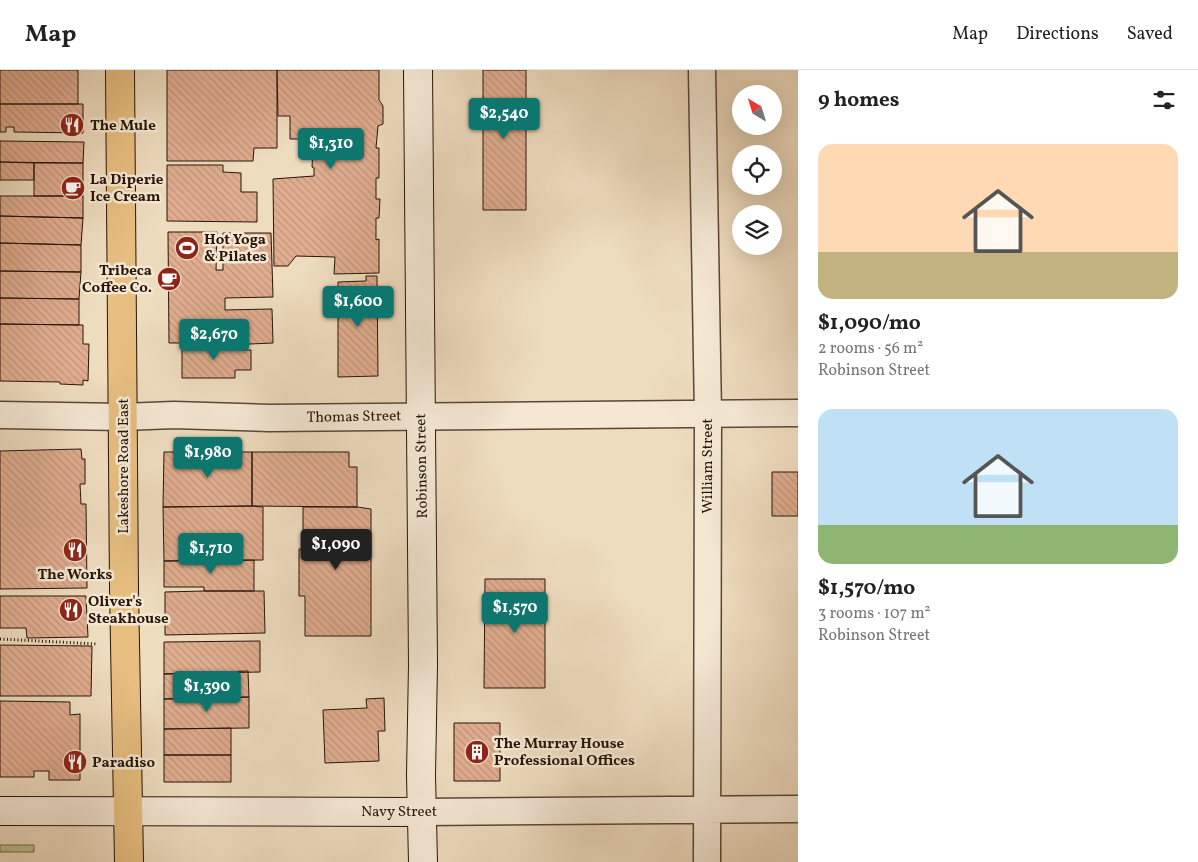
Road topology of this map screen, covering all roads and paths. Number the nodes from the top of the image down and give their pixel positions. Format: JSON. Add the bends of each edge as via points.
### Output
{"nodes":[{"id":1,"x":120,"y":70,"type":"edge"},
{"id":2,"x":418,"y":70,"type":"edge"},
{"id":3,"x":702,"y":70,"type":"edge"},
{"id":4,"x":798,"y":413,"type":"edge"},
{"id":5,"x":708,"y":414,"type":"junction"},
{"id":6,"x":0,"y":415,"type":"edge"},
{"id":7,"x":420,"y":415,"type":"junction"},
{"id":8,"x":123,"y":417,"type":"junction"},
{"id":9,"x":0,"y":639,"type":"edge"},
{"id":10,"x":97,"y":644,"type":"dead end"},
{"id":11,"x":707,"y":809,"type":"junction"},
{"id":12,"x":798,"y":809,"type":"edge"},
{"id":13,"x":0,"y":811,"type":"edge"},
{"id":14,"x":129,"y":812,"type":"junction"},
{"id":15,"x":422,"y":812,"type":"junction"},
{"id":16,"x":128,"y":862,"type":"edge"},
{"id":17,"x":423,"y":862,"type":"edge"},
{"id":18,"x":707,"y":862,"type":"edge"}],
"edges":[{"from":1,"to":8,"type":"main road","name":"Lakeshore Road East"},
{"from":2,"to":7,"type":"street","name":"Robinson Street"},
{"from":3,"to":5,"type":"street","name":"William Street"},
{"from":4,"to":5,"type":"street","name":"Thomas Street"},
{"from":5,"to":7,"type":"street","name":"Thomas Street"},
{"from":5,"to":11,"type":"street","name":"William Street"},
{"from":6,"to":8,"type":"street","name":"Thomas Street"},
{"from":7,"to":8,"type":"street","name":"Thomas Street"},
{"from":7,"to":15,"type":"street","name":"Robinson Street"},
{"from":8,"to":14,"type":"main road","name":"Lakeshore Road East"},
{"from":9,"to":10,"type":"path"},
{"from":11,"to":12,"type":"street","name":"Navy Street"},
{"from":11,"to":15,"type":"street","name":"Navy Street"},
{"from":11,"to":18,"type":"street","name":"William Street"},
{"from":13,"to":14,"type":"street","name":"Navy Street"},
{"from":14,"to":15,"type":"street","name":"Navy Street"},
{"from":14,"to":16,"type":"main road","name":"Lakeshore Road East"},
{"from":15,"to":17,"type":"street","name":"Robinson Street"}]}
